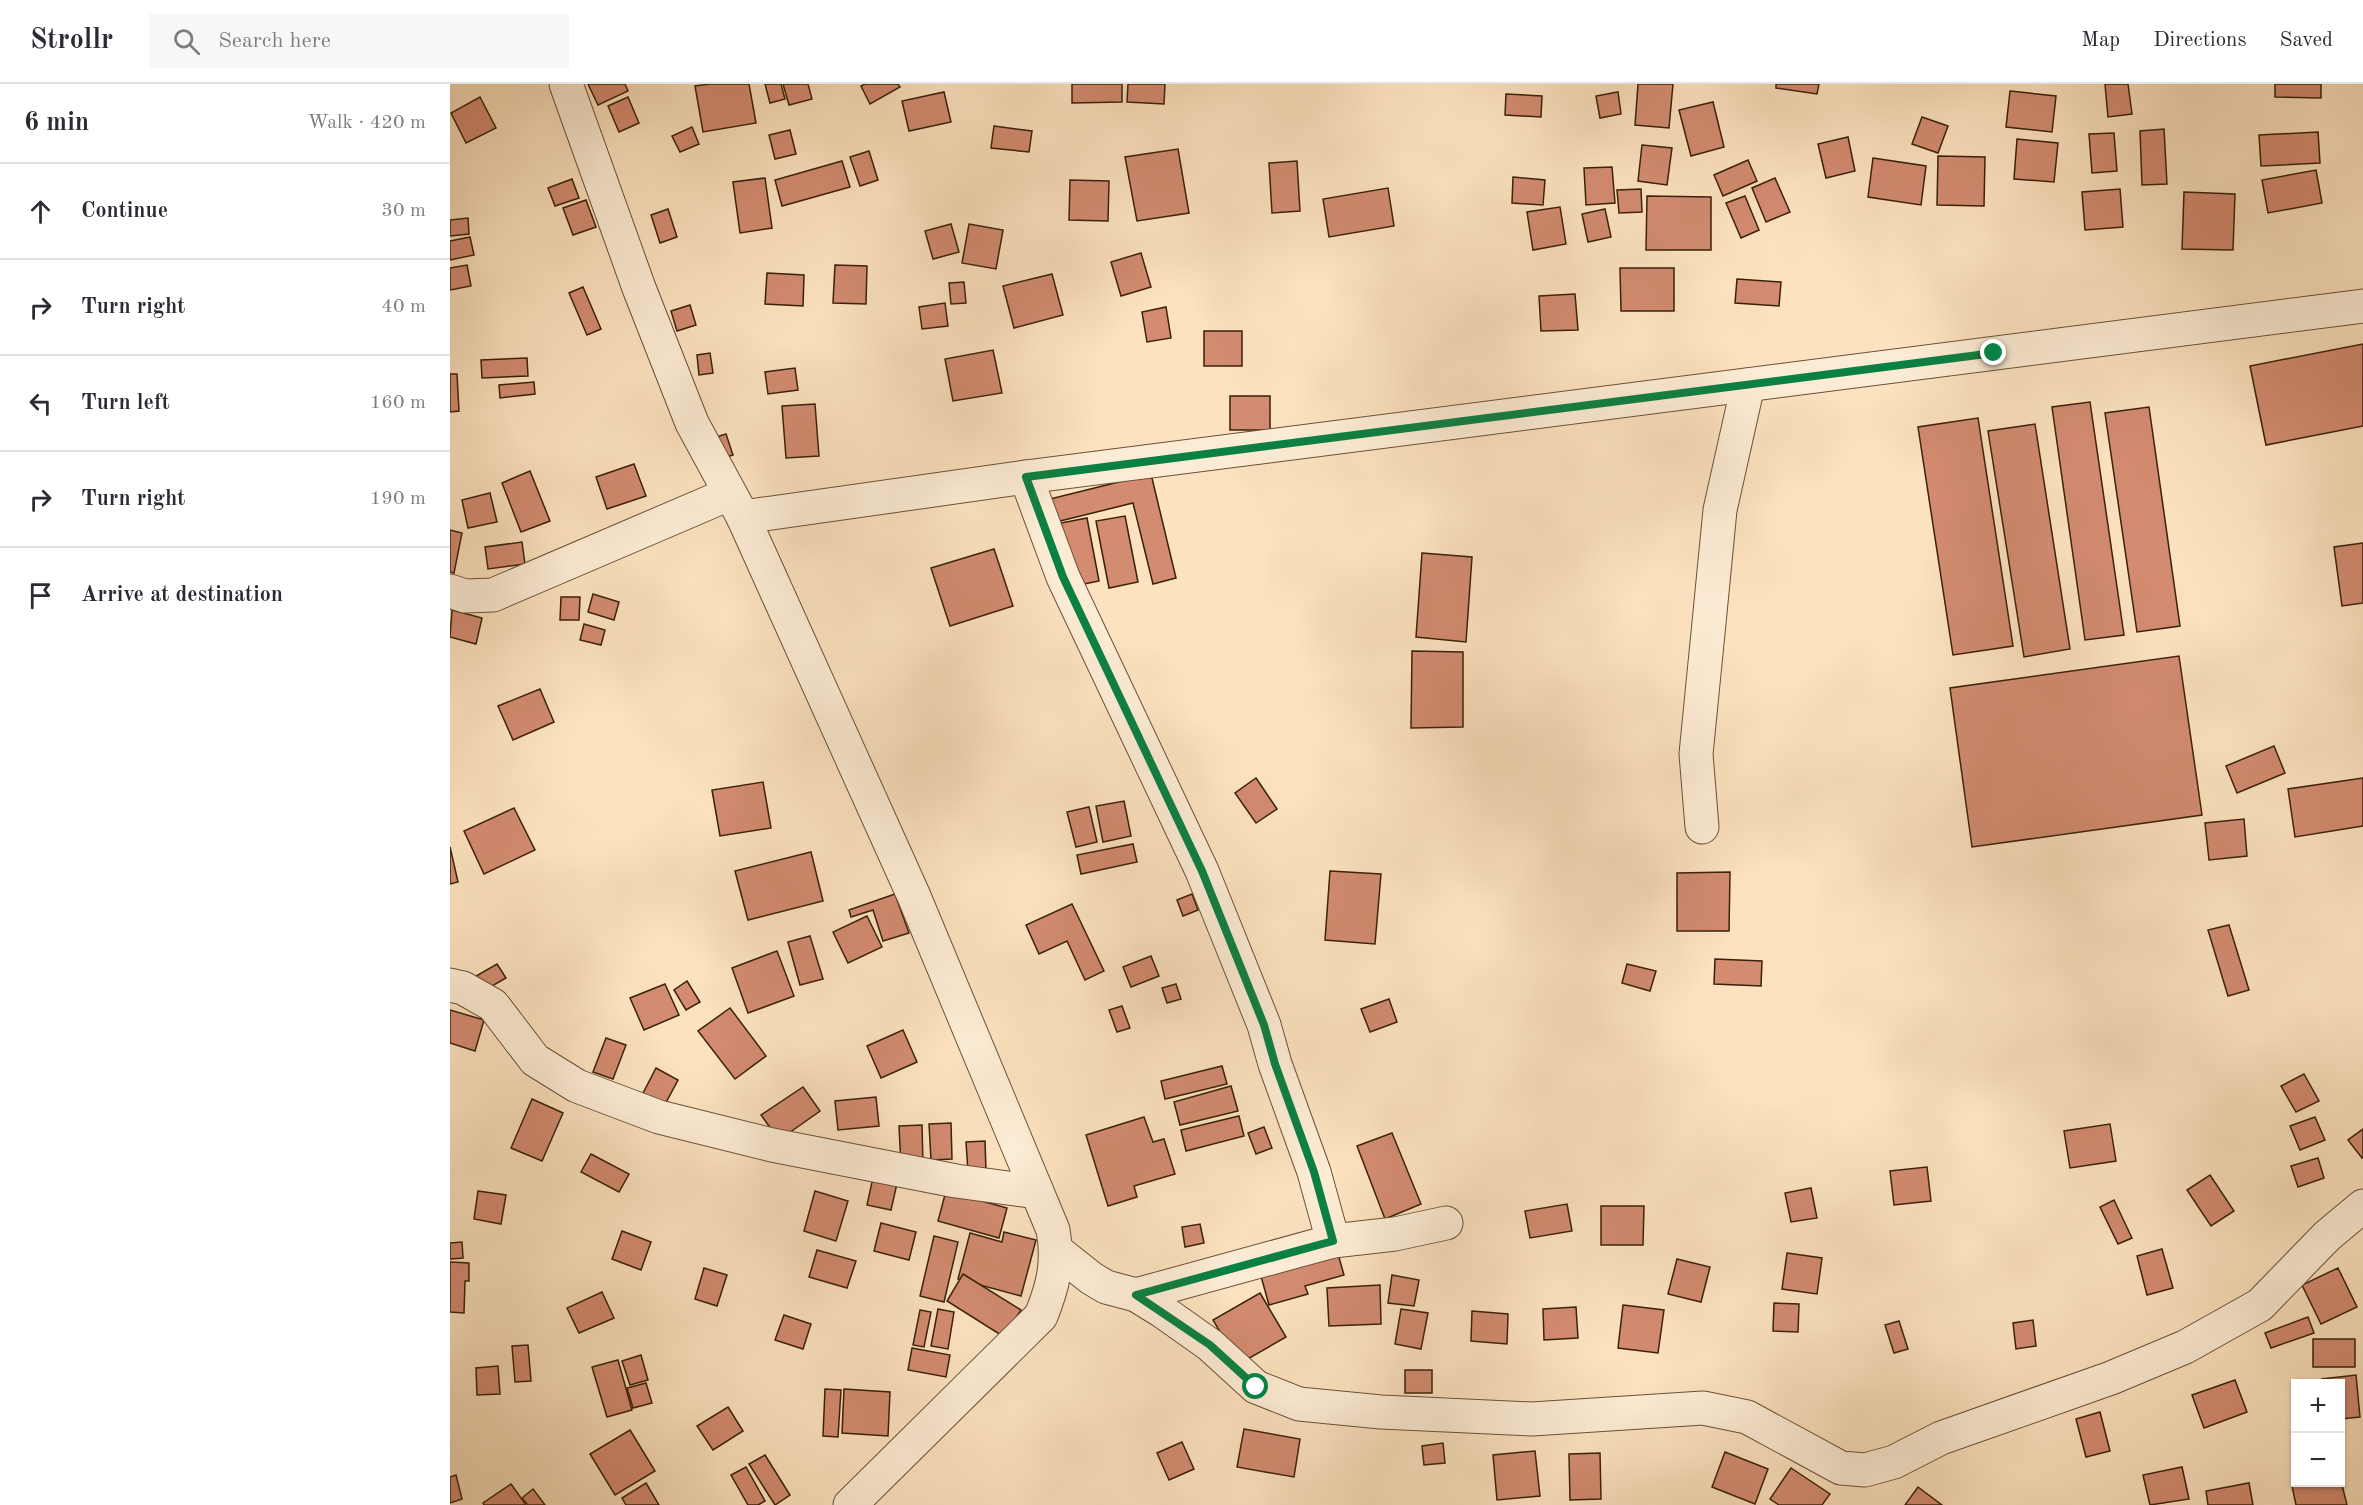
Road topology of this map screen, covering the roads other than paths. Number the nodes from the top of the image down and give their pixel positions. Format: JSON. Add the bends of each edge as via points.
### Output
{"nodes":[{"id":1,"x":566,"y":84,"type":"edge"},
{"id":2,"x":2363,"y":306,"type":"edge"},
{"id":3,"x":1748,"y":386,"type":"junction"},
{"id":4,"x":1026,"y":477,"type":"junction"},
{"id":5,"x":736,"y":506,"type":"junction"},
{"id":6,"x":450,"y":591,"type":"edge"},
{"id":7,"x":1702,"y":827,"type":"dead end"},
{"id":8,"x":450,"y":985,"type":"edge"},
{"id":9,"x":1037,"y":1192,"type":"junction"},
{"id":10,"x":2363,"y":1206,"type":"edge"},
{"id":11,"x":1446,"y":1223,"type":"dead end"},
{"id":12,"x":1333,"y":1241,"type":"junction"},
{"id":13,"x":1057,"y":1251,"type":"junction"},
{"id":14,"x":1136,"y":1295,"type":"junction"},
{"id":15,"x":850,"y":1505,"type":"edge"}],
"edges":[{"from":1,"to":5,"type":"street","via":[[692,423]]},
{"from":2,"to":3,"type":"street"},
{"from":3,"to":4,"type":"street"},
{"from":3,"to":7,"type":"street","via":[[1720,510],[1696,754]]},
{"from":4,"to":5,"type":"street"},
{"from":4,"to":12,"type":"street","via":[[1063,577],[1207,882],[1264,1025]]},
{"from":5,"to":6,"type":"street","via":[[493,595],[465,596]]},
{"from":5,"to":9,"type":"street","via":[[913,894]]},
{"from":8,"to":9,"type":"street","via":[[493,1005],[535,1060],[577,1086],[658,1117],[795,1150]]},
{"from":9,"to":13,"type":"street"},
{"from":10,"to":14,"type":"street","via":[[2327,1236],[2260,1305],[2185,1347],[1865,1470],[1841,1468],[1747,1417],[1703,1408],[1532,1419],[1299,1404],[1256,1387],[1210,1345]]},
{"from":11,"to":12,"type":"street"},
{"from":12,"to":14,"type":"street"},
{"from":13,"to":14,"type":"street","via":[[1106,1287]]},
{"from":13,"to":15,"type":"street","via":[[1054,1276],[1041,1316]]}]}
